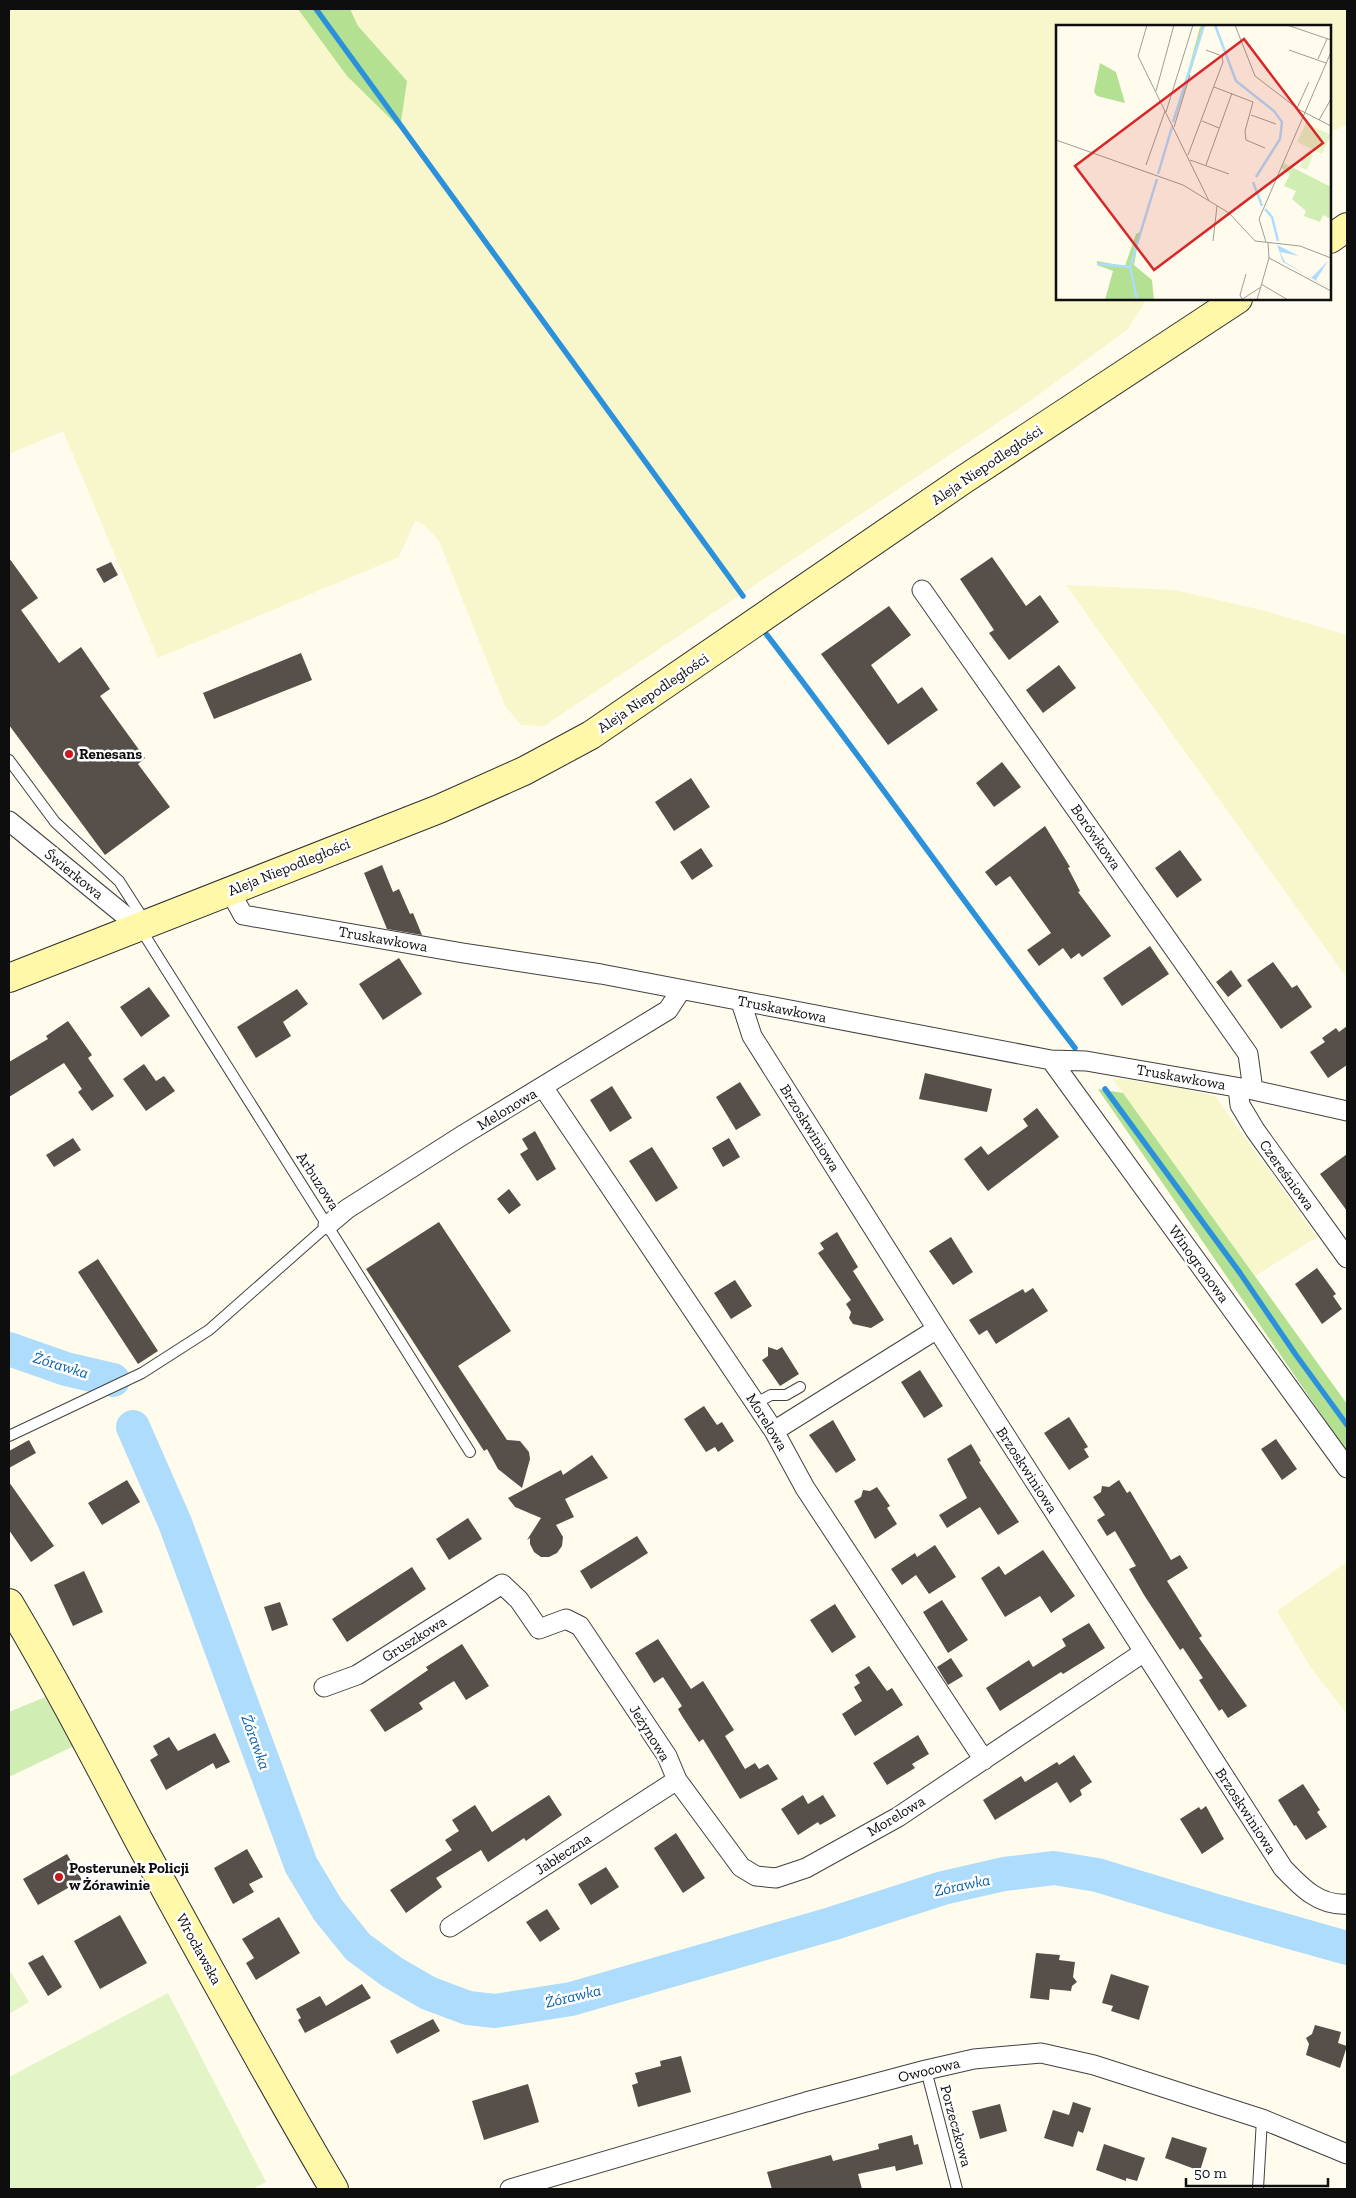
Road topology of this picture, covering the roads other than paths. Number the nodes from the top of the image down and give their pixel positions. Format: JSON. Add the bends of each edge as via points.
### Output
{"nodes":[{"id":1,"x":1347,"y":227,"type":"edge"},
{"id":2,"x":1331,"y":238,"type":"edge"},
{"id":3,"x":1236,"y":300,"type":"edge"},
{"id":4,"x":922,"y":590,"type":"dead end"},
{"id":5,"x":9,"y":760,"type":"edge"},
{"id":6,"x":9,"y":821,"type":"edge"},
{"id":7,"x":230,"y":891,"type":"junction"},
{"id":8,"x":143,"y":926,"type":"junction"},
{"id":9,"x":9,"y":978,"type":"edge"},
{"id":10,"x":681,"y":990,"type":"junction"},
{"id":11,"x":741,"y":1002,"type":"junction"},
{"id":12,"x":1050,"y":1060,"type":"junction"},
{"id":13,"x":543,"y":1087,"type":"junction"},
{"id":14,"x":1246,"y":1089,"type":"junction"},
{"id":15,"x":1347,"y":1111,"type":"edge"},
{"id":16,"x":328,"y":1225,"type":"junction"},
{"id":17,"x":1347,"y":1258,"type":"edge"},
{"id":18,"x":937,"y":1329,"type":"junction"},
{"id":19,"x":800,"y":1387,"type":"dead end"},
{"id":20,"x":756,"y":1403,"type":"junction"},
{"id":21,"x":774,"y":1431,"type":"junction"},
{"id":22,"x":9,"y":1436,"type":"edge"},
{"id":23,"x":470,"y":1452,"type":"dead end"},
{"id":24,"x":1347,"y":1468,"type":"edge"},
{"id":25,"x":502,"y":1584,"type":"joint"},
{"id":26,"x":9,"y":1603,"type":"edge"},
{"id":27,"x":1144,"y":1652,"type":"junction"},
{"id":28,"x":324,"y":1687,"type":"dead end"},
{"id":29,"x":984,"y":1760,"type":"junction"},
{"id":30,"x":677,"y":1780,"type":"junction"},
{"id":31,"x":806,"y":1868,"type":"joint"},
{"id":32,"x":1347,"y":1904,"type":"edge"},
{"id":33,"x":450,"y":1927,"type":"dead end"},
{"id":34,"x":926,"y":2070,"type":"junction"},
{"id":35,"x":1262,"y":2119,"type":"junction"},
{"id":36,"x":1347,"y":2154,"type":"edge"},
{"id":37,"x":334,"y":2189,"type":"edge"},
{"id":38,"x":510,"y":2189,"type":"edge"},
{"id":39,"x":957,"y":2189,"type":"edge"},
{"id":40,"x":1258,"y":2189,"type":"edge"}],
"edges":[{"from":1,"to":2,"type":"street"},
{"from":3,"to":7,"type":"street","name":"Aleja Niepodległości","via":[[963,480],[591,735],[524,771],[439,809]]},
{"from":4,"to":14,"type":"street","name":"Borówkowa","via":[[1248,1054]]},
{"from":5,"to":8,"type":"lane","name":"Arbuzowa","via":[[55,822],[119,881]]},
{"from":6,"to":8,"type":"street","name":"Świerkowa"},
{"from":7,"to":8,"type":"street","name":"Aleja Niepodległości"},
{"from":7,"to":10,"type":"street","name":"Truskawkowa","via":[[243,915]]},
{"from":8,"to":9,"type":"street","name":"Aleja Niepodległości"},
{"from":8,"to":16,"type":"lane","name":"Arbuzowa"},
{"from":10,"to":11,"type":"street","name":"Truskawkowa"},
{"from":10,"to":13,"type":"street","name":"Melonowa","via":[[668,1010]]},
{"from":11,"to":12,"type":"street","name":"Truskawkowa"},
{"from":11,"to":18,"type":"street","name":"Brzoskwiniowa","via":[[752,1036]]},
{"from":12,"to":14,"type":"street","name":"Truskawkowa","via":[[1086,1061]]},
{"from":12,"to":24,"type":"street","name":"Winogronowa"},
{"from":13,"to":16,"type":"street","name":"Melonowa","via":[[372,1193]]},
{"from":13,"to":20,"type":"street","name":"Morelowa"},
{"from":14,"to":15,"type":"street","name":"Truskawkowa"},
{"from":14,"to":17,"type":"street","name":"Czereśniowa","via":[[1240,1105]]},
{"from":16,"to":22,"type":"lane","via":[[209,1330],[142,1373]]},
{"from":16,"to":23,"type":"lane","name":"Arbuzowa"},
{"from":18,"to":21,"type":"street"},
{"from":18,"to":27,"type":"street","name":"Brzoskwiniowa"},
{"from":19,"to":20,"type":"lane","via":[[786,1396],[771,1395]]},
{"from":20,"to":21,"type":"street","name":"Morelowa"},
{"from":21,"to":29,"type":"street","name":"Morelowa","via":[[805,1488]]},
{"from":25,"to":28,"type":"street","name":"Gruszkowa","via":[[357,1675]]},
{"from":25,"to":30,"type":"street","name":"Jeżynowa","via":[[519,1600],[539,1629],[566,1619],[580,1626],[667,1756]]},
{"from":26,"to":37,"type":"street","name":"Wrocławska","via":[[58,1685],[138,1838],[293,2121]]},
{"from":27,"to":29,"type":"street","name":"Morelowa"},
{"from":27,"to":32,"type":"street","name":"Brzoskwiniowa","via":[[1283,1868],[1311,1894],[1328,1903]]},
{"from":29,"to":31,"type":"street","name":"Morelowa","via":[[898,1817]]},
{"from":30,"to":31,"type":"street","name":"Jeżynowa","via":[[741,1867],[756,1876],[776,1878]]},
{"from":30,"to":33,"type":"street","name":"Jabłeczna"},
{"from":34,"to":35,"type":"street","name":"Owocowa","via":[[974,2059],[1041,2053],[1094,2065]]},
{"from":34,"to":38,"type":"street","name":"Owocowa"},
{"from":34,"to":39,"type":"lane","name":"Porzeczkowa"},
{"from":35,"to":36,"type":"street","name":"Owocowa"},
{"from":35,"to":40,"type":"lane"}]}
